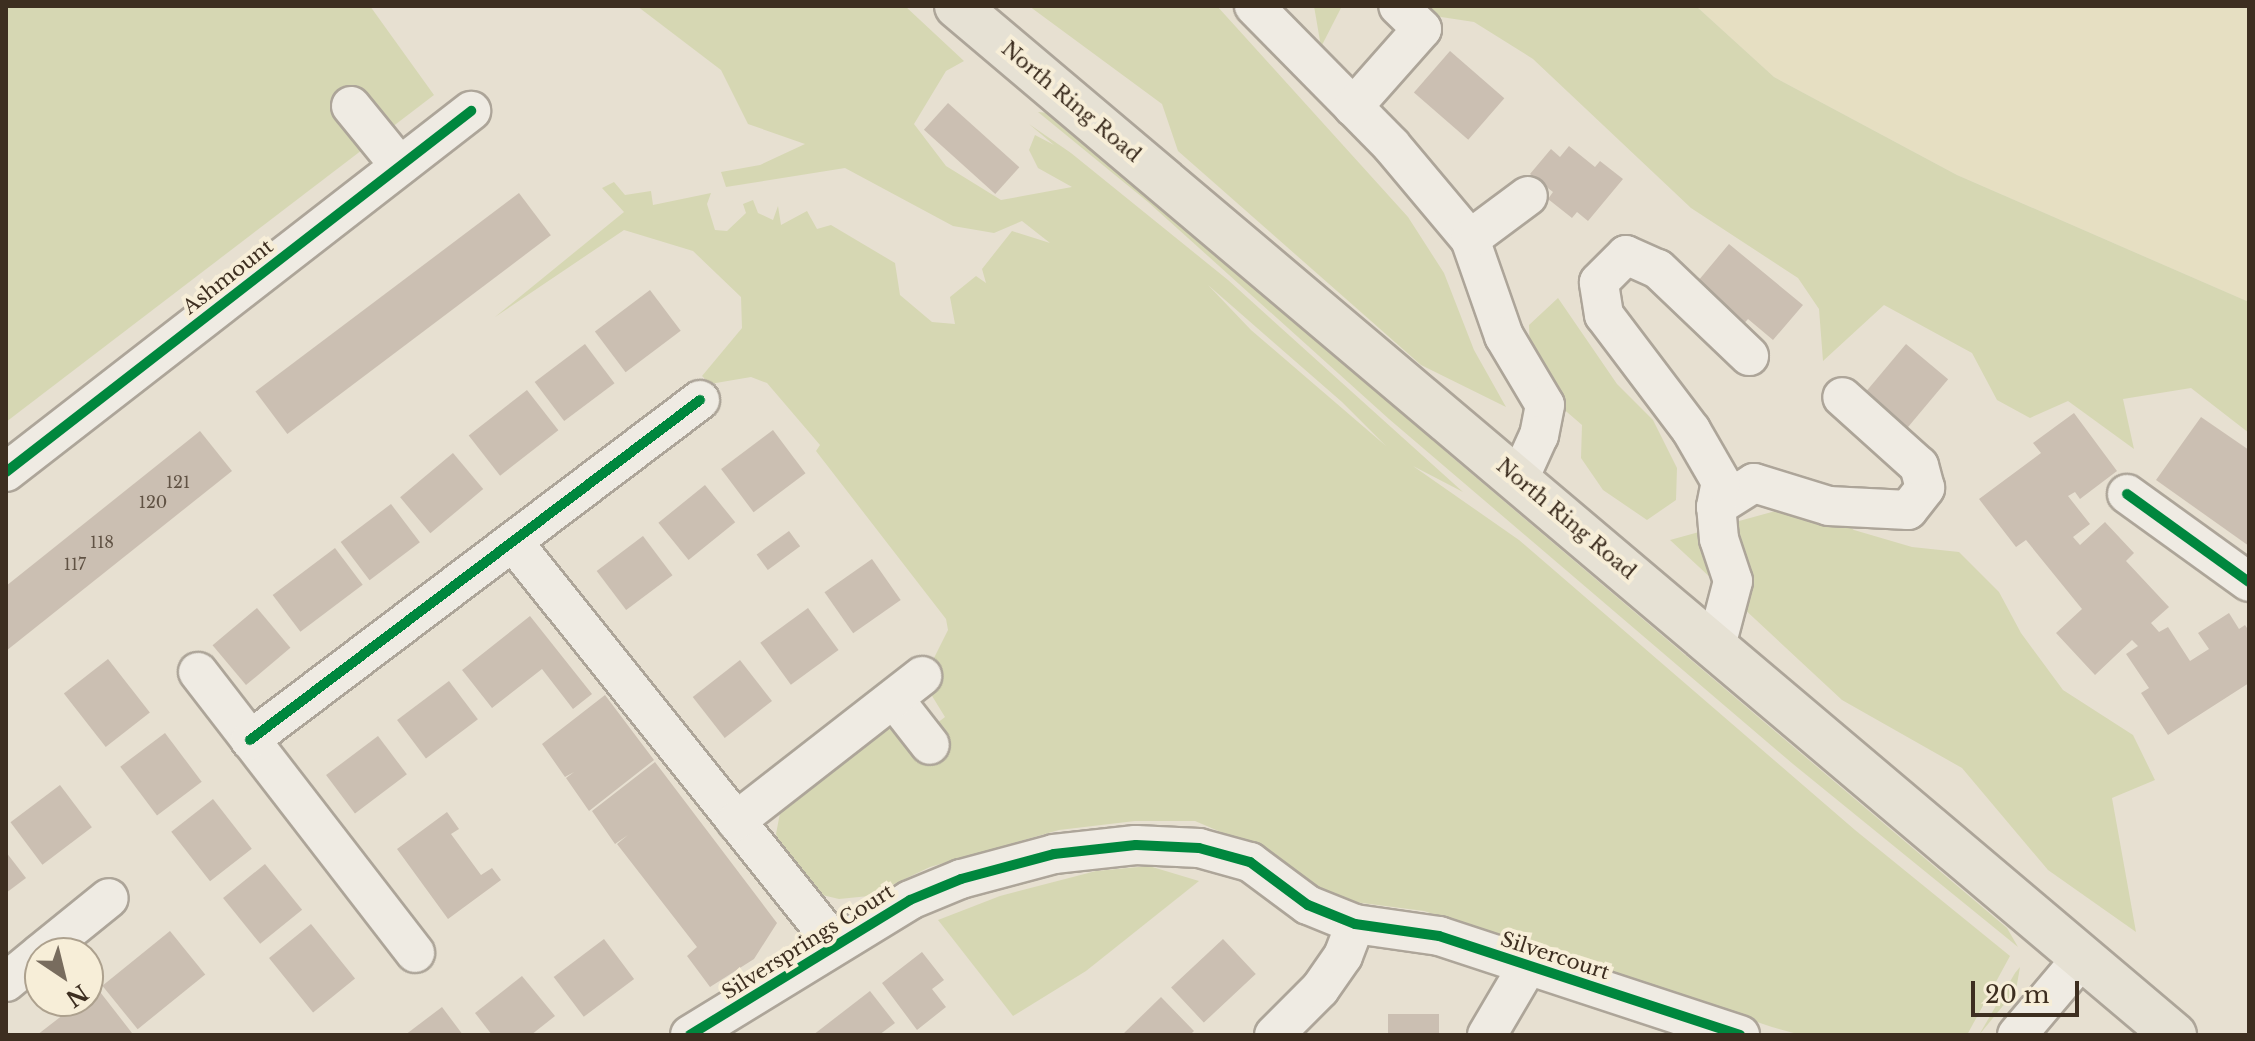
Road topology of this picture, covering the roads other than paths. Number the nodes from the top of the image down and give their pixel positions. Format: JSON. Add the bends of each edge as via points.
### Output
{"nodes":[{"id":1,"x":957,"y":6,"type":"edge"},
{"id":2,"x":1254,"y":6,"type":"edge"},
{"id":3,"x":1398,"y":6,"type":"edge"},
{"id":4,"x":351,"y":106,"type":"dead end"},
{"id":5,"x":1353,"y":107,"type":"junction"},
{"id":6,"x":471,"y":111,"type":"dead end"},
{"id":7,"x":400,"y":166,"type":"junction"},
{"id":8,"x":1528,"y":196,"type":"dead end"},
{"id":9,"x":1470,"y":239,"type":"junction"},
{"id":10,"x":1749,"y":356,"type":"dead end"},
{"id":11,"x":1842,"y":397,"type":"dead end"},
{"id":12,"x":700,"y":400,"type":"dead end"},
{"id":13,"x":6,"y":472,"type":"edge"},
{"id":14,"x":1519,"y":479,"type":"junction"},
{"id":15,"x":2127,"y":494,"type":"dead end"},
{"id":16,"x":1716,"y":507,"type":"junction"},
{"id":17,"x":513,"y":542,"type":"junction"},
{"id":18,"x":2249,"y":582,"type":"edge"},
{"id":19,"x":1716,"y":646,"type":"junction"},
{"id":20,"x":198,"y":672,"type":"dead end"},
{"id":21,"x":250,"y":740,"type":"junction"},
{"id":22,"x":930,"y":745,"type":"dead end"},
{"id":23,"x":736,"y":821,"type":"junction"},
{"id":24,"x":109,"y":898,"type":"dead end"},
{"id":25,"x":1355,"y":924,"type":"junction"},
{"id":26,"x":62,"y":937,"type":"edge"},
{"id":27,"x":834,"y":943,"type":"junction"},
{"id":28,"x":415,"y":953,"type":"dead end"},
{"id":29,"x":2083,"y":957,"type":"junction"},
{"id":30,"x":1527,"y":967,"type":"junction"},
{"id":31,"x":24,"y":968,"type":"edge"},
{"id":32,"x":6,"y":982,"type":"edge"},
{"id":33,"x":1291,"y":1029,"type":"edge"},
{"id":34,"x":690,"y":1035,"type":"edge"},
{"id":35,"x":1487,"y":1035,"type":"edge"},
{"id":36,"x":1740,"y":1035,"type":"edge"},
{"id":37,"x":2017,"y":1035,"type":"edge"},
{"id":38,"x":2174,"y":1035,"type":"edge"}],
"edges":[{"from":1,"to":14,"type":"main road","name":"North Ring Road"},
{"from":2,"to":5,"type":"street"},
{"from":3,"to":5,"type":"street","via":[[1422,29]]},
{"from":4,"to":7,"type":"street"},
{"from":5,"to":9,"type":"street"},
{"from":6,"to":7,"type":"street","name":"Ashmount"},
{"from":7,"to":13,"type":"street","name":"Ashmount"},
{"from":8,"to":9,"type":"street"},
{"from":9,"to":14,"type":"street","via":[[1504,336],[1545,405],[1539,435]]},
{"from":10,"to":16,"type":"street","via":[[1658,269],[1626,255],[1599,282],[1604,315],[1691,430],[1721,482]]},
{"from":11,"to":16,"type":"street","via":[[1919,466],[1925,488],[1908,510],[1829,506],[1754,483]]},
{"from":12,"to":17,"type":"street"},
{"from":14,"to":19,"type":"main road","name":"North Ring Road"},
{"from":15,"to":18,"type":"street"},
{"from":16,"to":19,"type":"street","via":[[1719,539],[1733,581]]},
{"from":17,"to":21,"type":"street"},
{"from":17,"to":23,"type":"street","name":"Silversprings Court"},
{"from":19,"to":29,"type":"main road","name":"North Ring Road"},
{"from":20,"to":21,"type":"street"},
{"from":21,"to":28,"type":"street","via":[[352,847]]},
{"from":22,"to":23,"type":"street","via":[[908,688]]},
{"from":23,"to":27,"type":"street","name":"Silversprings Court"},
{"from":24,"to":26,"type":"street"},
{"from":25,"to":27,"type":"street","name":"Silversprings Court","via":[[1308,905],[1250,862],[1199,848],[1136,845],[1054,854],[961,879],[910,900]]},
{"from":25,"to":30,"type":"street","name":"Silvercourt","via":[[1439,936]]},
{"from":25,"to":33,"type":"street","via":[[1343,956]]},
{"from":27,"to":34,"type":"street","name":"Silversprings Court"},
{"from":29,"to":37,"type":"street"},
{"from":29,"to":38,"type":"main road","name":"North Ring Road"},
{"from":30,"to":35,"type":"street"},
{"from":30,"to":36,"type":"street","name":"Silvercourt"},
{"from":31,"to":32,"type":"street"}]}
